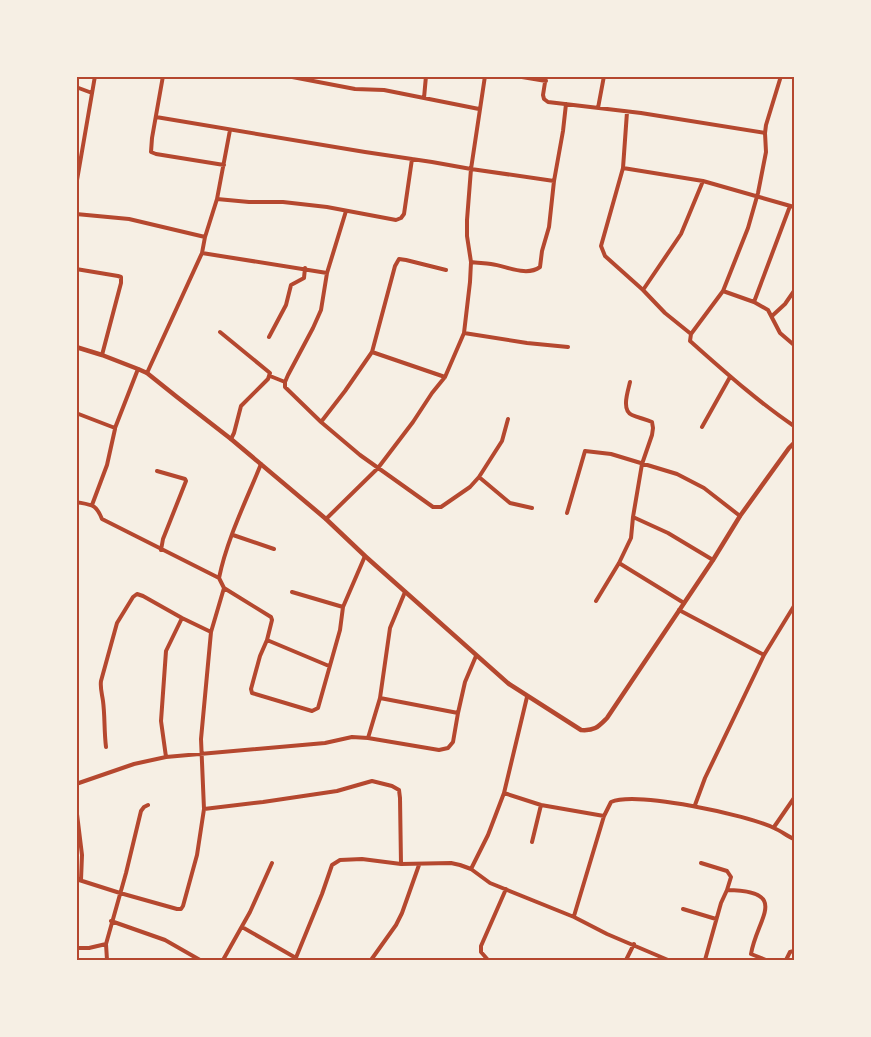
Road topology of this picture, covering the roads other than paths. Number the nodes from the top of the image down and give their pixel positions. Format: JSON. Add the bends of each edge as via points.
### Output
{"nodes":[{"id":1,"x":95,"y":76,"type":"edge"},
{"id":2,"x":163,"y":76,"type":"edge"},
{"id":3,"x":287,"y":76,"type":"edge"},
{"id":4,"x":426,"y":76,"type":"edge"},
{"id":5,"x":485,"y":76,"type":"edge"},
{"id":6,"x":516,"y":76,"type":"edge"},
{"id":7,"x":604,"y":76,"type":"edge"},
{"id":8,"x":781,"y":76,"type":"edge"},
{"id":9,"x":546,"y":79,"type":"edge"},
{"id":10,"x":76,"y":87,"type":"edge"},
{"id":11,"x":92,"y":93,"type":"junction"},
{"id":12,"x":424,"y":98,"type":"junction"},
{"id":13,"x":566,"y":105,"type":"junction"},
{"id":14,"x":598,"y":108,"type":"junction"},
{"id":15,"x":479,"y":109,"type":"junction"},
{"id":16,"x":627,"y":112,"type":"junction"},
{"id":17,"x":156,"y":117,"type":"junction"},
{"id":18,"x":230,"y":130,"type":"junction"},
{"id":19,"x":765,"y":133,"type":"junction"},
{"id":20,"x":412,"y":159,"type":"junction"},
{"id":21,"x":224,"y":165,"type":"junction"},
{"id":22,"x":623,"y":168,"type":"junction"},
{"id":23,"x":471,"y":170,"type":"junction"},
{"id":24,"x":554,"y":181,"type":"junction"},
{"id":25,"x":703,"y":181,"type":"junction"},
{"id":26,"x":76,"y":186,"type":"edge"},
{"id":27,"x":758,"y":197,"type":"junction"},
{"id":28,"x":217,"y":199,"type":"junction"},
{"id":29,"x":792,"y":207,"type":"edge"},
{"id":30,"x":346,"y":211,"type":"junction"},
{"id":31,"x":76,"y":214,"type":"edge"},
{"id":32,"x":205,"y":237,"type":"junction"},
{"id":33,"x":202,"y":254,"type":"junction"},
{"id":34,"x":471,"y":262,"type":"junction"},
{"id":35,"x":305,"y":268,"type":"junction"},
{"id":36,"x":76,"y":269,"type":"edge"},
{"id":37,"x":446,"y":270,"type":"dead end"},
{"id":38,"x":327,"y":273,"type":"junction"},
{"id":39,"x":643,"y":290,"type":"junction"},
{"id":40,"x":723,"y":291,"type":"junction"},
{"id":41,"x":795,"y":291,"type":"edge"},
{"id":42,"x":754,"y":302,"type":"junction"},
{"id":43,"x":772,"y":316,"type":"junction"},
{"id":44,"x":220,"y":332,"type":"dead end"},
{"id":45,"x":464,"y":333,"type":"junction"},
{"id":46,"x":691,"y":334,"type":"junction"},
{"id":47,"x":269,"y":337,"type":"dead end"},
{"id":48,"x":795,"y":345,"type":"edge"},
{"id":49,"x":76,"y":347,"type":"edge"},
{"id":50,"x":568,"y":347,"type":"dead end"},
{"id":51,"x":372,"y":352,"type":"junction"},
{"id":52,"x":102,"y":355,"type":"junction"},
{"id":53,"x":138,"y":369,"type":"junction"},
{"id":54,"x":147,"y":373,"type":"junction"},
{"id":55,"x":270,"y":376,"type":"junction"},
{"id":56,"x":445,"y":377,"type":"junction"},
{"id":57,"x":730,"y":377,"type":"junction"},
{"id":58,"x":285,"y":382,"type":"junction"},
{"id":59,"x":630,"y":382,"type":"dead end"},
{"id":60,"x":76,"y":413,"type":"edge"},
{"id":61,"x":508,"y":419,"type":"dead end"},
{"id":62,"x":321,"y":422,"type":"junction"},
{"id":63,"x":795,"y":426,"type":"edge"},
{"id":64,"x":702,"y":427,"type":"dead end"},
{"id":65,"x":116,"y":428,"type":"junction"},
{"id":66,"x":231,"y":439,"type":"junction"},
{"id":67,"x":795,"y":443,"type":"edge"},
{"id":68,"x":261,"y":464,"type":"junction"},
{"id":69,"x":642,"y":464,"type":"junction"},
{"id":70,"x":378,"y":468,"type":"junction"},
{"id":71,"x":157,"y":471,"type":"dead end"},
{"id":72,"x":479,"y":477,"type":"junction"},
{"id":73,"x":76,"y":502,"type":"edge"},
{"id":74,"x":92,"y":505,"type":"junction"},
{"id":75,"x":532,"y":508,"type":"dead end"},
{"id":76,"x":567,"y":513,"type":"dead end"},
{"id":77,"x":740,"y":516,"type":"junction"},
{"id":78,"x":633,"y":517,"type":"junction"},
{"id":79,"x":327,"y":519,"type":"junction"},
{"id":80,"x":233,"y":535,"type":"junction"},
{"id":81,"x":274,"y":549,"type":"dead end"},
{"id":82,"x":161,"y":550,"type":"junction"},
{"id":83,"x":365,"y":556,"type":"junction"},
{"id":84,"x":713,"y":560,"type":"junction"},
{"id":85,"x":619,"y":563,"type":"junction"},
{"id":86,"x":219,"y":578,"type":"junction"},
{"id":87,"x":224,"y":588,"type":"junction"},
{"id":88,"x":292,"y":592,"type":"dead end"},
{"id":89,"x":405,"y":592,"type":"junction"},
{"id":90,"x":596,"y":602,"type":"dead end"},
{"id":91,"x":684,"y":603,"type":"junction"},
{"id":92,"x":795,"y":606,"type":"edge"},
{"id":93,"x":344,"y":607,"type":"junction"},
{"id":94,"x":679,"y":610,"type":"junction"},
{"id":95,"x":182,"y":618,"type":"junction"},
{"id":96,"x":211,"y":632,"type":"junction"},
{"id":97,"x":267,"y":640,"type":"junction"},
{"id":98,"x":764,"y":655,"type":"junction"},
{"id":99,"x":476,"y":656,"type":"junction"},
{"id":100,"x":329,"y":666,"type":"junction"},
{"id":101,"x":527,"y":697,"type":"junction"},
{"id":102,"x":380,"y":698,"type":"junction"},
{"id":103,"x":458,"y":713,"type":"junction"},
{"id":104,"x":368,"y":738,"type":"junction"},
{"id":105,"x":106,"y":747,"type":"dead end"},
{"id":106,"x":202,"y":754,"type":"junction"},
{"id":107,"x":166,"y":757,"type":"junction"},
{"id":108,"x":76,"y":784,"type":"edge"},
{"id":109,"x":504,"y":793,"type":"junction"},
{"id":110,"x":795,"y":798,"type":"edge"},
{"id":111,"x":148,"y":804,"type":"dead end"},
{"id":112,"x":541,"y":805,"type":"junction"},
{"id":113,"x":695,"y":805,"type":"junction"},
{"id":114,"x":76,"y":806,"type":"edge"},
{"id":115,"x":204,"y":808,"type":"junction"},
{"id":116,"x":604,"y":816,"type":"junction"},
{"id":117,"x":774,"y":827,"type":"junction"},
{"id":118,"x":795,"y":839,"type":"edge"},
{"id":119,"x":532,"y":842,"type":"dead end"},
{"id":120,"x":272,"y":863,"type":"dead end"},
{"id":121,"x":701,"y":863,"type":"dead end"},
{"id":122,"x":401,"y":864,"type":"junction"},
{"id":123,"x":419,"y":865,"type":"junction"},
{"id":124,"x":471,"y":869,"type":"junction"},
{"id":125,"x":79,"y":880,"type":"edge"},
{"id":126,"x":506,"y":889,"type":"junction"},
{"id":127,"x":727,"y":890,"type":"junction"},
{"id":128,"x":120,"y":894,"type":"junction"},
{"id":129,"x":683,"y":909,"type":"dead end"},
{"id":130,"x":574,"y":916,"type":"junction"},
{"id":131,"x":716,"y":919,"type":"junction"},
{"id":132,"x":111,"y":921,"type":"junction"},
{"id":133,"x":242,"y":927,"type":"junction"},
{"id":134,"x":106,"y":944,"type":"junction"},
{"id":135,"x":634,"y":944,"type":"junction"},
{"id":136,"x":76,"y":948,"type":"edge"},
{"id":137,"x":795,"y":951,"type":"edge"},
{"id":138,"x":295,"y":959,"type":"edge"},
{"id":139,"x":107,"y":960,"type":"edge"},
{"id":140,"x":200,"y":960,"type":"edge"},
{"id":141,"x":223,"y":960,"type":"edge"},
{"id":142,"x":371,"y":960,"type":"edge"},
{"id":143,"x":488,"y":960,"type":"edge"},
{"id":144,"x":626,"y":960,"type":"edge"},
{"id":145,"x":669,"y":960,"type":"edge"},
{"id":146,"x":705,"y":960,"type":"edge"},
{"id":147,"x":766,"y":960,"type":"edge"},
{"id":148,"x":786,"y":960,"type":"edge"}],
"edges":[{"from":1,"to":11,"type":"street"},
{"from":2,"to":17,"type":"street"},
{"from":3,"to":12,"type":"street"},
{"from":4,"to":12,"type":"street"},
{"from":5,"to":15,"type":"street"},
{"from":6,"to":9,"type":"street"},
{"from":7,"to":14,"type":"street"},
{"from":8,"to":19,"type":"street"},
{"from":9,"to":13,"type":"street","via":[[544,99]]},
{"from":10,"to":11,"type":"street"},
{"from":11,"to":26,"type":"street"},
{"from":12,"to":15,"type":"street"},
{"from":13,"to":14,"type":"street"},
{"from":13,"to":24,"type":"street"},
{"from":14,"to":16,"type":"street"},
{"from":15,"to":23,"type":"street"},
{"from":16,"to":19,"type":"street"},
{"from":16,"to":22,"type":"street"},
{"from":17,"to":18,"type":"street"},
{"from":17,"to":21,"type":"street","via":[[151,152]]},
{"from":18,"to":20,"type":"street"},
{"from":18,"to":21,"type":"street"},
{"from":19,"to":27,"type":"street","via":[[766,152]]},
{"from":20,"to":23,"type":"street"},
{"from":20,"to":30,"type":"street","via":[[401,218]]},
{"from":21,"to":28,"type":"street"},
{"from":22,"to":25,"type":"street"},
{"from":22,"to":39,"type":"street","via":[[601,246],[605,256]]},
{"from":23,"to":24,"type":"street"},
{"from":23,"to":34,"type":"street","via":[[467,219]]},
{"from":24,"to":34,"type":"street","via":[[540,267],[524,272]]},
{"from":25,"to":27,"type":"street"},
{"from":25,"to":39,"type":"street","via":[[681,234]]},
{"from":27,"to":29,"type":"street"},
{"from":27,"to":40,"type":"street"},
{"from":28,"to":30,"type":"street","via":[[283,202]]},
{"from":28,"to":32,"type":"street"},
{"from":29,"to":42,"type":"street"},
{"from":30,"to":38,"type":"street"},
{"from":31,"to":32,"type":"street","via":[[129,219]]},
{"from":32,"to":33,"type":"street"},
{"from":33,"to":35,"type":"street"},
{"from":33,"to":54,"type":"street"},
{"from":34,"to":45,"type":"street"},
{"from":35,"to":38,"type":"street"},
{"from":35,"to":47,"type":"street","via":[[304,278],[289,288],[285,306]]},
{"from":36,"to":52,"type":"street","via":[[121,277]]},
{"from":37,"to":51,"type":"street","via":[[399,259]]},
{"from":38,"to":58,"type":"street","via":[[321,310]]},
{"from":39,"to":46,"type":"street"},
{"from":40,"to":42,"type":"street"},
{"from":40,"to":46,"type":"street"},
{"from":41,"to":43,"type":"street"},
{"from":42,"to":43,"type":"street"},
{"from":43,"to":48,"type":"street","via":[[780,333]]},
{"from":44,"to":55,"type":"street"},
{"from":45,"to":50,"type":"street"},
{"from":45,"to":56,"type":"street"},
{"from":46,"to":57,"type":"street","via":[[690,341]]},
{"from":49,"to":52,"type":"street"},
{"from":51,"to":56,"type":"street"},
{"from":51,"to":62,"type":"street"},
{"from":52,"to":53,"type":"street"},
{"from":53,"to":54,"type":"street"},
{"from":53,"to":65,"type":"street"},
{"from":54,"to":66,"type":"street"},
{"from":55,"to":58,"type":"street"},
{"from":55,"to":66,"type":"street","via":[[241,406]]},
{"from":56,"to":70,"type":"street"},
{"from":57,"to":63,"type":"street"},
{"from":57,"to":64,"type":"street"},
{"from":58,"to":62,"type":"street","via":[[285,387]]},
{"from":59,"to":69,"type":"street","via":[[627,411],[652,422],[653,428]]},
{"from":60,"to":65,"type":"street"},
{"from":61,"to":72,"type":"street","via":[[502,441]]},
{"from":62,"to":70,"type":"street"},
{"from":65,"to":74,"type":"street"},
{"from":66,"to":68,"type":"street"},
{"from":67,"to":77,"type":"street"},
{"from":68,"to":79,"type":"street"},
{"from":68,"to":80,"type":"street"},
{"from":69,"to":76,"type":"street","via":[[585,451]]},
{"from":69,"to":77,"type":"street","via":[[677,474],[704,488]]},
{"from":69,"to":78,"type":"street"},
{"from":70,"to":72,"type":"street","via":[[433,507],[441,507]]},
{"from":70,"to":79,"type":"street"},
{"from":71,"to":82,"type":"street","via":[[186,481]]},
{"from":72,"to":75,"type":"street","via":[[510,503]]},
{"from":73,"to":74,"type":"street"},
{"from":74,"to":82,"type":"street","via":[[102,519]]},
{"from":77,"to":84,"type":"street"},
{"from":78,"to":84,"type":"street"},
{"from":78,"to":85,"type":"street","via":[[631,538]]},
{"from":79,"to":83,"type":"street"},
{"from":80,"to":81,"type":"street"},
{"from":80,"to":86,"type":"street"},
{"from":82,"to":86,"type":"street"},
{"from":83,"to":89,"type":"street"},
{"from":83,"to":93,"type":"street"},
{"from":84,"to":91,"type":"street"},
{"from":85,"to":90,"type":"street"},
{"from":85,"to":91,"type":"street"},
{"from":86,"to":87,"type":"street"},
{"from":87,"to":96,"type":"street"},
{"from":87,"to":97,"type":"street","via":[[271,617]]},
{"from":88,"to":93,"type":"street"},
{"from":89,"to":99,"type":"street"},
{"from":89,"to":102,"type":"street","via":[[390,628]]},
{"from":91,"to":94,"type":"street"},
{"from":92,"to":98,"type":"street"},
{"from":93,"to":100,"type":"street"},
{"from":94,"to":98,"type":"street"},
{"from":94,"to":101,"type":"street","via":[[608,718],[597,728],[581,730]]},
{"from":95,"to":96,"type":"street"},
{"from":95,"to":105,"type":"street","via":[[137,594],[117,623],[100,687]]},
{"from":95,"to":107,"type":"street","via":[[166,651],[161,721]]},
{"from":96,"to":106,"type":"street"},
{"from":97,"to":100,"type":"street"},
{"from":97,"to":100,"type":"street","via":[[251,689],[255,695],[315,710]]},
{"from":98,"to":113,"type":"street"},
{"from":99,"to":101,"type":"street"},
{"from":99,"to":103,"type":"street"},
{"from":101,"to":109,"type":"street"},
{"from":102,"to":103,"type":"street"},
{"from":102,"to":104,"type":"street"},
{"from":103,"to":104,"type":"street","via":[[453,742],[448,748],[439,750]]},
{"from":104,"to":106,"type":"street"},
{"from":106,"to":107,"type":"street"},
{"from":106,"to":115,"type":"street"},
{"from":107,"to":108,"type":"street"},
{"from":109,"to":112,"type":"street"},
{"from":109,"to":124,"type":"street"},
{"from":110,"to":117,"type":"street"},
{"from":111,"to":128,"type":"street","via":[[141,811]]},
{"from":112,"to":116,"type":"street"},
{"from":112,"to":119,"type":"street"},
{"from":113,"to":116,"type":"street","via":[[616,799]]},
{"from":113,"to":117,"type":"street"},
{"from":114,"to":125,"type":"street","via":[[82,855]]},
{"from":115,"to":122,"type":"street","via":[[337,791],[372,781],[392,786],[399,790],[400,798]]},
{"from":115,"to":128,"type":"street","via":[[197,855],[181,909]]},
{"from":116,"to":130,"type":"street"},
{"from":117,"to":118,"type":"street"},
{"from":120,"to":133,"type":"street"},
{"from":121,"to":127,"type":"street","via":[[727,871],[731,877]]},
{"from":122,"to":123,"type":"street"},
{"from":122,"to":138,"type":"street","via":[[362,859],[340,860],[332,865]]},
{"from":123,"to":124,"type":"street","via":[[451,863]]},
{"from":123,"to":142,"type":"street","via":[[396,925]]},
{"from":124,"to":126,"type":"street"},
{"from":125,"to":128,"type":"street"},
{"from":126,"to":130,"type":"street"},
{"from":126,"to":143,"type":"street","via":[[481,946]]},
{"from":127,"to":131,"type":"street"},
{"from":127,"to":147,"type":"street","via":[[754,892],[763,899],[764,918],[751,954]]},
{"from":128,"to":132,"type":"street"},
{"from":129,"to":131,"type":"street"},
{"from":130,"to":135,"type":"street"},
{"from":131,"to":146,"type":"street"},
{"from":132,"to":134,"type":"street"},
{"from":132,"to":140,"type":"street","via":[[165,940]]},
{"from":133,"to":138,"type":"street"},
{"from":133,"to":141,"type":"street"},
{"from":134,"to":136,"type":"street"},
{"from":134,"to":139,"type":"street"},
{"from":135,"to":144,"type":"street"},
{"from":135,"to":145,"type":"street"},
{"from":137,"to":148,"type":"street"}]}
